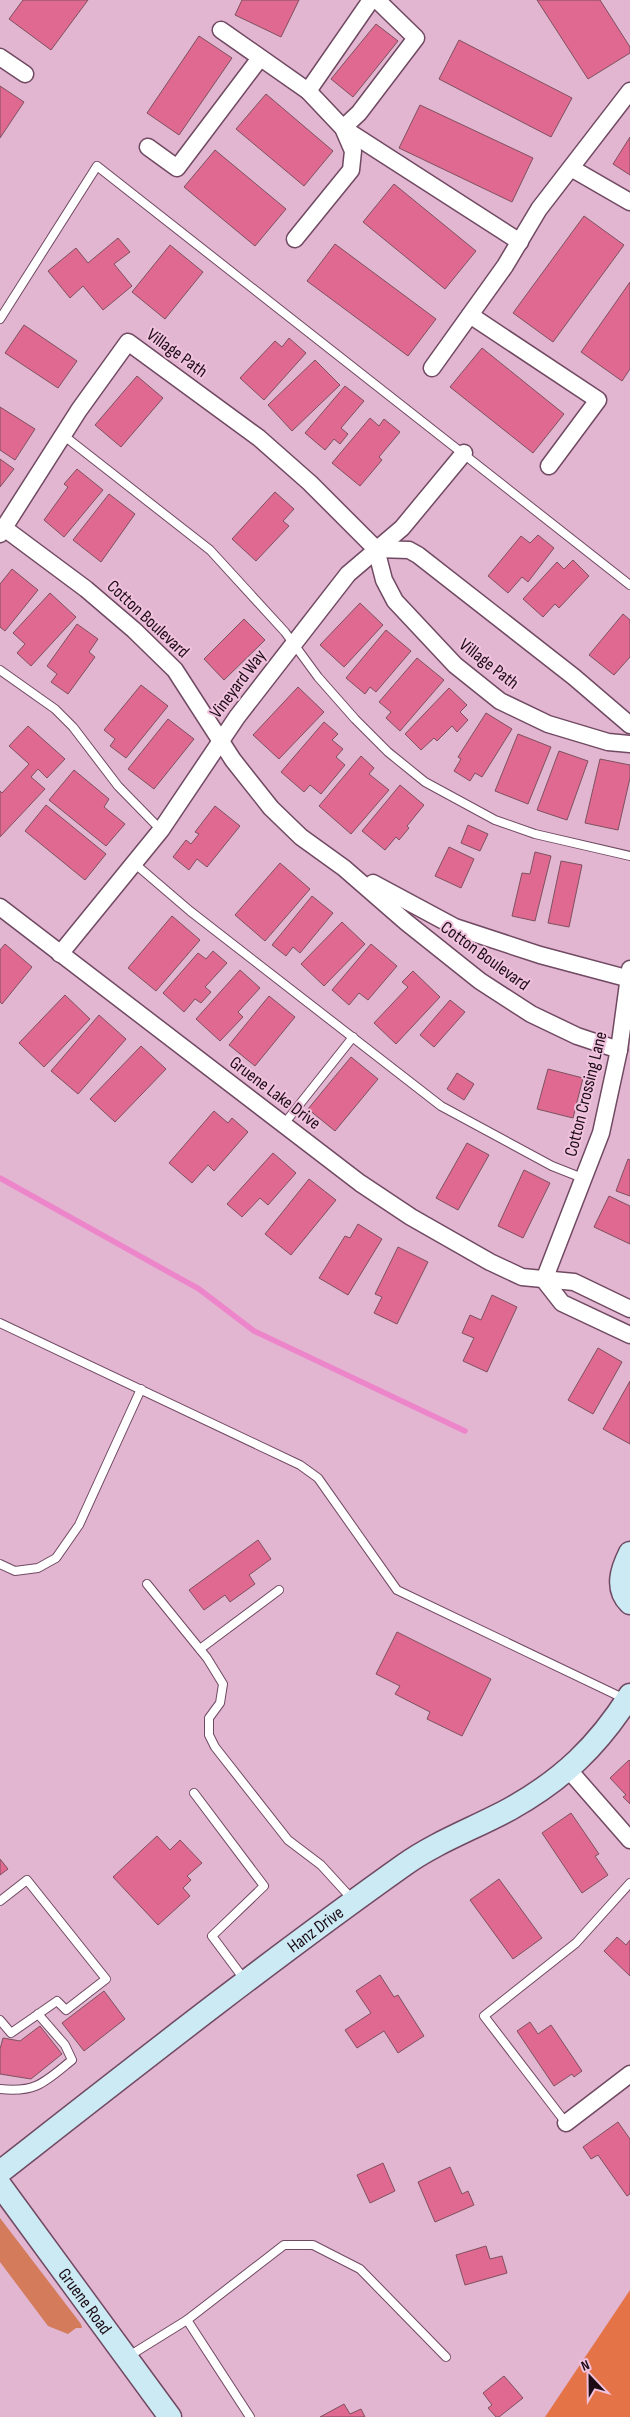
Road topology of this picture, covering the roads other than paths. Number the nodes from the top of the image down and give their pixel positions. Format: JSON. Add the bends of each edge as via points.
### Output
{"nodes":[{"id":1,"x":371,"y":0,"type":"edge"},
{"id":2,"x":377,"y":0,"type":"edge"},
{"id":3,"x":221,"y":30,"type":"dead end"},
{"id":4,"x":0,"y":56,"type":"edge"},
{"id":5,"x":260,"y":58,"type":"junction"},
{"id":6,"x":25,"y":74,"type":"dead end"},
{"id":7,"x":308,"y":91,"type":"junction"},
{"id":8,"x":630,"y":91,"type":"edge"},
{"id":9,"x":343,"y":128,"type":"junction"},
{"id":10,"x":148,"y":147,"type":"dead end"},
{"id":11,"x":571,"y":168,"type":"junction"},
{"id":12,"x":630,"y":202,"type":"edge"},
{"id":13,"x":295,"y":239,"type":"dead end"},
{"id":14,"x":520,"y":242,"type":"junction"},
{"id":15,"x":470,"y":315,"type":"junction"},
{"id":16,"x":0,"y":319,"type":"edge"},
{"id":17,"x":432,"y":368,"type":"dead end"},
{"id":18,"x":63,"y":435,"type":"junction"},
{"id":19,"x":464,"y":453,"type":"junction"},
{"id":20,"x":549,"y":466,"type":"dead end"},
{"id":21,"x":2,"y":531,"type":"edge"},
{"id":22,"x":376,"y":550,"type":"junction"},
{"id":23,"x":630,"y":585,"type":"edge"},
{"id":24,"x":294,"y":644,"type":"junction"},
{"id":25,"x":0,"y":670,"type":"edge"},
{"id":26,"x":630,"y":725,"type":"edge"},
{"id":27,"x":221,"y":740,"type":"junction"},
{"id":28,"x":630,"y":744,"type":"edge"},
{"id":29,"x":161,"y":830,"type":"junction"},
{"id":30,"x":630,"y":856,"type":"edge"},
{"id":31,"x":134,"y":863,"type":"junction"},
{"id":32,"x":344,"y":868,"type":"junction"},
{"id":33,"x":0,"y":907,"type":"edge"},
{"id":34,"x":60,"y":954,"type":"junction"},
{"id":35,"x":630,"y":975,"type":"edge"},
{"id":36,"x":628,"y":1008,"type":"edge"},
{"id":37,"x":353,"y":1037,"type":"junction"},
{"id":38,"x":619,"y":1050,"type":"junction"},
{"id":39,"x":284,"y":1124,"type":"junction"},
{"id":40,"x":584,"y":1179,"type":"junction"},
{"id":41,"x":544,"y":1280,"type":"junction"},
{"id":42,"x":630,"y":1309,"type":"edge"},
{"id":43,"x":0,"y":1323,"type":"edge"},
{"id":44,"x":630,"y":1335,"type":"edge"},
{"id":45,"x":140,"y":1390,"type":"junction"},
{"id":46,"x":630,"y":1552,"type":"edge"},
{"id":47,"x":0,"y":1564,"type":"edge"},
{"id":48,"x":147,"y":1584,"type":"dead end"},
{"id":49,"x":279,"y":1590,"type":"dead end"},
{"id":50,"x":630,"y":1603,"type":"edge"},
{"id":51,"x":200,"y":1649,"type":"junction"},
{"id":52,"x":629,"y":1698,"type":"edge"},
{"id":53,"x":568,"y":1769,"type":"junction"},
{"id":54,"x":194,"y":1793,"type":"dead end"},
{"id":55,"x":630,"y":1840,"type":"edge"},
{"id":56,"x":630,"y":1884,"type":"edge"},
{"id":57,"x":354,"y":1900,"type":"junction"},
{"id":58,"x":0,"y":1901,"type":"edge"},
{"id":59,"x":245,"y":1981,"type":"junction"},
{"id":60,"x":38,"y":2014,"type":"junction"},
{"id":61,"x":0,"y":2020,"type":"edge"},
{"id":62,"x":630,"y":2074,"type":"edge"},
{"id":63,"x":0,"y":2089,"type":"edge"},
{"id":64,"x":566,"y":2123,"type":"joint"},
{"id":65,"x":0,"y":2172,"type":"edge"},
{"id":66,"x":0,"y":2186,"type":"edge"},
{"id":67,"x":187,"y":2320,"type":"junction"},
{"id":68,"x":127,"y":2356,"type":"junction"},
{"id":69,"x":446,"y":2357,"type":"dead end"},
{"id":70,"x":170,"y":2417,"type":"edge"},
{"id":71,"x":250,"y":2417,"type":"edge"}],
"edges":[{"from":1,"to":7,"type":"street"},
{"from":2,"to":9,"type":"street","via":[[416,38],[359,113]]},
{"from":3,"to":5,"type":"street"},
{"from":4,"to":6,"type":"street"},
{"from":5,"to":7,"type":"street"},
{"from":5,"to":10,"type":"street","via":[[177,168]]},
{"from":7,"to":9,"type":"street"},
{"from":8,"to":11,"type":"street"},
{"from":9,"to":13,"type":"street","via":[[353,151],[351,170]]},
{"from":9,"to":14,"type":"street"},
{"from":11,"to":12,"type":"street"},
{"from":11,"to":14,"type":"street","via":[[539,209]]},
{"from":14,"to":15,"type":"street"},
{"from":15,"to":17,"type":"street"},
{"from":15,"to":20,"type":"street","via":[[598,400]]},
{"from":16,"to":19,"type":"lane","via":[[97,166]]},
{"from":18,"to":21,"type":"street","name":"Village Path"},
{"from":18,"to":22,"type":"street","name":"Village Path","via":[[128,342],[259,438],[310,483]]},
{"from":18,"to":24,"type":"lane","via":[[210,550]]},
{"from":19,"to":22,"type":"street","name":"Vineyard Way","via":[[402,528]]},
{"from":19,"to":23,"type":"lane"},
{"from":21,"to":27,"type":"street","name":"Cotton Boulevard","via":[[86,589],[134,630],[175,670]]},
{"from":22,"to":24,"type":"street","name":"Vineyard Way","via":[[348,574]]},
{"from":22,"to":26,"type":"street","via":[[409,550],[418,556],[574,677]]},
{"from":22,"to":28,"type":"street","name":"Village Path","via":[[384,580],[395,601],[456,665],[500,701],[548,724],[608,742]]},
{"from":24,"to":27,"type":"street","name":"Vineyard Way"},
{"from":24,"to":30,"type":"lane","via":[[354,719],[425,782],[495,820],[535,834]]},
{"from":25,"to":29,"type":"lane","via":[[55,709],[73,727],[118,786]]},
{"from":27,"to":29,"type":"street","name":"Vineyard Way"},
{"from":27,"to":32,"type":"street","name":"Cotton Boulevard","via":[[271,808],[301,837]]},
{"from":29,"to":31,"type":"street","name":"Vineyard Way"},
{"from":31,"to":34,"type":"street","name":"Vineyard Way"},
{"from":31,"to":37,"type":"lane","via":[[190,911]]},
{"from":32,"to":35,"type":"street","name":"Cotton Boulevard","via":[[455,927],[540,955]]},
{"from":32,"to":38,"type":"street","name":"Cotton Boulevard","via":[[480,981],[531,1014],[576,1036]]},
{"from":33,"to":34,"type":"street","name":"Gruene Lake Drive"},
{"from":34,"to":39,"type":"street","name":"Gruene Lake Drive"},
{"from":35,"to":36,"type":"street","name":"Cotton Crossing Lane"},
{"from":36,"to":38,"type":"street","name":"Cotton Crossing Lane"},
{"from":37,"to":39,"type":"lane"},
{"from":37,"to":40,"type":"lane","via":[[442,1106],[552,1166]]},
{"from":38,"to":40,"type":"street","name":"Cotton Crossing Lane","via":[[600,1133]]},
{"from":39,"to":41,"type":"street","name":"Gruene Lake Drive","via":[[360,1183],[411,1217],[490,1262],[522,1276]]},
{"from":40,"to":41,"type":"street","name":"Cotton Crossing Lane"},
{"from":41,"to":42,"type":"street","name":"Gruene Lake Drive","via":[[574,1282]]},
{"from":41,"to":44,"type":"street","via":[[562,1303]]},
{"from":43,"to":45,"type":"lane"},
{"from":45,"to":47,"type":"lane","via":[[79,1525],[56,1558],[38,1568],[15,1571]]},
{"from":45,"to":52,"type":"lane","via":[[300,1464],[318,1478],[397,1590]]},
{"from":46,"to":50,"type":"street","via":[[620,1580],[625,1598]]},
{"from":48,"to":51,"type":"lane"},
{"from":49,"to":51,"type":"lane"},
{"from":51,"to":57,"type":"lane","via":[[223,1684],[220,1704],[209,1718],[209,1735],[215,1747],[288,1840],[320,1865]]},
{"from":52,"to":53,"type":"street","name":"Hanz Drive","via":[[608,1729]]},
{"from":53,"to":55,"type":"street"},
{"from":53,"to":57,"type":"street","name":"Hanz Drive","via":[[510,1809],[410,1860]]},
{"from":54,"to":59,"type":"lane","via":[[264,1886],[212,1936]]},
{"from":56,"to":64,"type":"lane","via":[[576,1943],[484,2016]]},
{"from":57,"to":59,"type":"street","name":"Hanz Drive"},
{"from":58,"to":60,"type":"lane","via":[[27,1880],[106,1979],[66,2010],[57,2001]]},
{"from":59,"to":65,"type":"street","name":"Hanz Drive"},
{"from":60,"to":61,"type":"lane","via":[[10,2032]]},
{"from":60,"to":63,"type":"lane","via":[[65,2045],[72,2060],[46,2081],[22,2091]]},
{"from":62,"to":64,"type":"street"},
{"from":66,"to":68,"type":"street","name":"Gruene Road"},
{"from":67,"to":68,"type":"lane"},
{"from":67,"to":69,"type":"lane","via":[[284,2245],[313,2246],[360,2269]]},
{"from":67,"to":71,"type":"lane"},
{"from":68,"to":70,"type":"street","name":"Gruene Road"}]}
